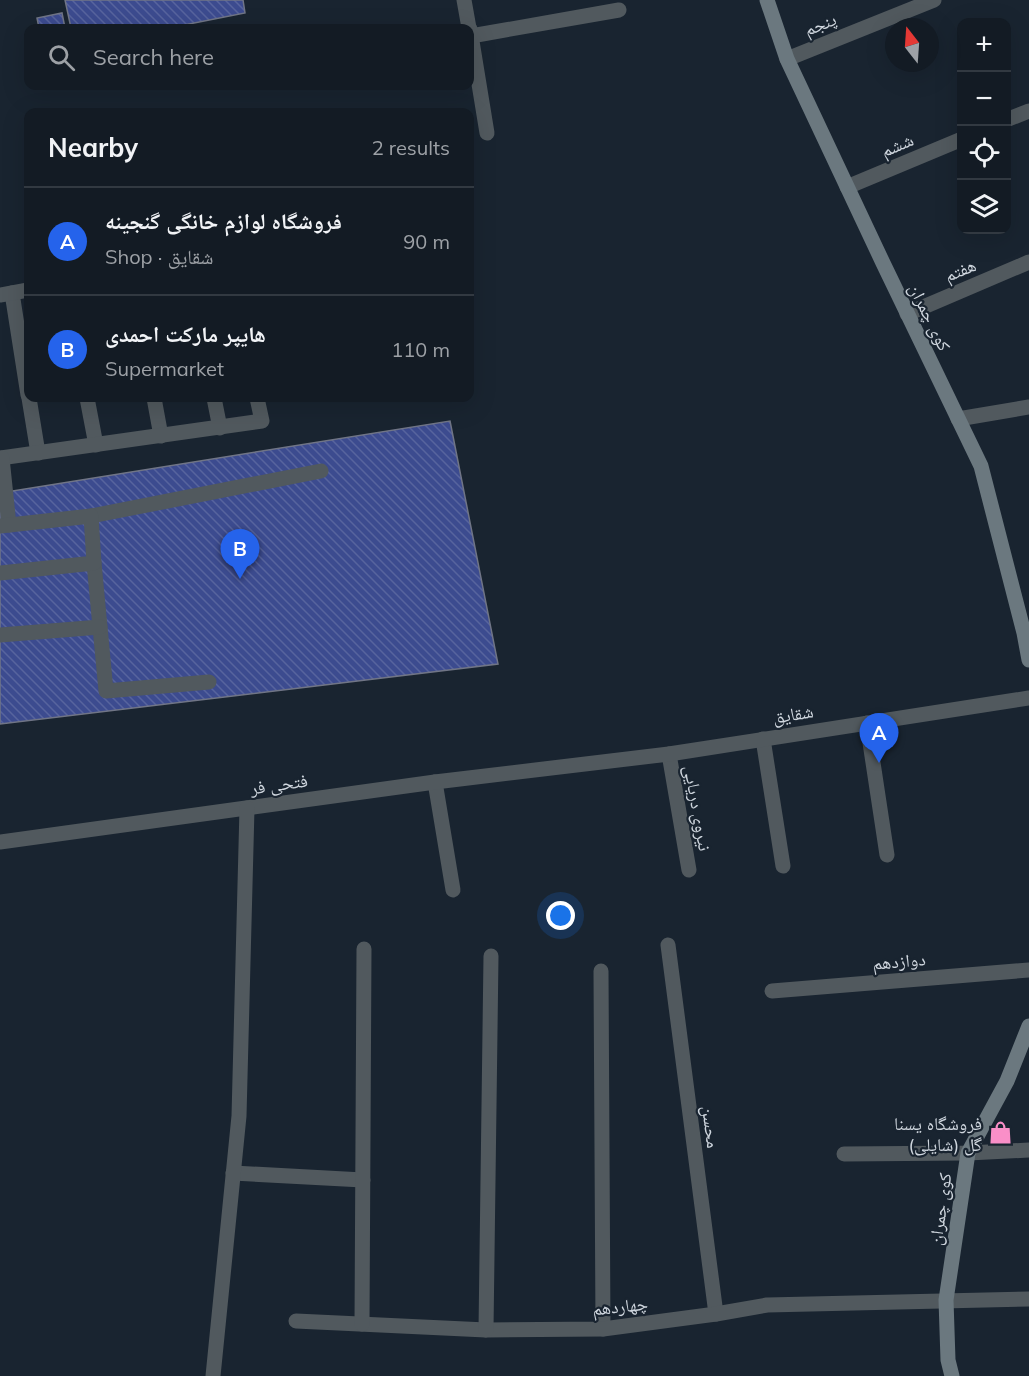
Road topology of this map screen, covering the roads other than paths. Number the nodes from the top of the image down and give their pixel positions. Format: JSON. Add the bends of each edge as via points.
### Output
{"nodes":[{"id":1,"x":464,"y":0,"type":"edge"},
{"id":2,"x":767,"y":0,"type":"edge"},
{"id":3,"x":934,"y":0,"type":"edge"},
{"id":4,"x":619,"y":10,"type":"dead end"},
{"id":5,"x":469,"y":24,"type":"edge"},
{"id":6,"x":474,"y":30,"type":"edge"},
{"id":7,"x":474,"y":55,"type":"edge"},
{"id":8,"x":787,"y":58,"type":"junction"},
{"id":9,"x":1029,"y":111,"type":"edge"},
{"id":10,"x":1011,"y":118,"type":"edge"},
{"id":11,"x":487,"y":133,"type":"dead end"},
{"id":12,"x":957,"y":141,"type":"edge"},
{"id":13,"x":847,"y":187,"type":"junction"},
{"id":14,"x":1029,"y":262,"type":"edge"},
{"id":15,"x":24,"y":291,"type":"edge"},
{"id":16,"x":6,"y":294,"type":"edge"},
{"id":17,"x":907,"y":314,"type":"junction"},
{"id":18,"x":24,"y":374,"type":"edge"},
{"id":19,"x":30,"y":402,"type":"edge"},
{"id":20,"x":88,"y":402,"type":"edge"},
{"id":21,"x":155,"y":402,"type":"edge"},
{"id":22,"x":215,"y":402,"type":"edge"},
{"id":23,"x":258,"y":402,"type":"edge"},
{"id":24,"x":1029,"y":407,"type":"edge"},
{"id":25,"x":958,"y":419,"type":"junction"},
{"id":26,"x":220,"y":428,"type":"junction"},
{"id":27,"x":161,"y":436,"type":"junction"},
{"id":28,"x":96,"y":445,"type":"junction"},
{"id":29,"x":38,"y":453,"type":"junction"},
{"id":30,"x":1,"y":458,"type":"edge"},
{"id":31,"x":321,"y":471,"type":"dead end"},
{"id":32,"x":90,"y":516,"type":"junction"},
{"id":33,"x":5,"y":525,"type":"edge"},
{"id":34,"x":94,"y":563,"type":"junction"},
{"id":35,"x":0,"y":573,"type":"edge"},
{"id":36,"x":100,"y":627,"type":"junction"},
{"id":37,"x":1027,"y":633,"type":"edge"},
{"id":38,"x":0,"y":635,"type":"edge"},
{"id":39,"x":1029,"y":660,"type":"edge"},
{"id":40,"x":209,"y":682,"type":"dead end"},
{"id":41,"x":1029,"y":698,"type":"edge"},
{"id":42,"x":867,"y":723,"type":"junction"},
{"id":43,"x":763,"y":739,"type":"junction"},
{"id":44,"x":669,"y":754,"type":"junction"},
{"id":45,"x":563,"y":766,"type":"joint"},
{"id":46,"x":435,"y":782,"type":"junction"},
{"id":47,"x":247,"y":808,"type":"junction"},
{"id":48,"x":0,"y":842,"type":"edge"},
{"id":49,"x":887,"y":855,"type":"dead end"},
{"id":50,"x":783,"y":866,"type":"dead end"},
{"id":51,"x":689,"y":870,"type":"dead end"},
{"id":52,"x":453,"y":890,"type":"dead end"},
{"id":53,"x":668,"y":945,"type":"dead end"},
{"id":54,"x":364,"y":949,"type":"dead end"},
{"id":55,"x":491,"y":956,"type":"dead end"},
{"id":56,"x":1029,"y":970,"type":"edge"},
{"id":57,"x":601,"y":971,"type":"dead end"},
{"id":58,"x":772,"y":991,"type":"dead end"},
{"id":59,"x":1029,"y":1026,"type":"edge"},
{"id":60,"x":1029,"y":1150,"type":"edge"},
{"id":61,"x":968,"y":1153,"type":"junction"},
{"id":62,"x":844,"y":1154,"type":"dead end"},
{"id":63,"x":233,"y":1173,"type":"junction"},
{"id":64,"x":363,"y":1180,"type":"junction"},
{"id":65,"x":1029,"y":1299,"type":"edge"},
{"id":66,"x":946,"y":1300,"type":"junction"},
{"id":67,"x":716,"y":1314,"type":"junction"},
{"id":68,"x":297,"y":1321,"type":"dead end"},
{"id":69,"x":362,"y":1324,"type":"junction"},
{"id":70,"x":603,"y":1329,"type":"junction"},
{"id":71,"x":486,"y":1330,"type":"junction"},
{"id":72,"x":213,"y":1376,"type":"edge"},
{"id":73,"x":952,"y":1376,"type":"edge"}],
"edges":[{"from":1,"to":5,"type":"street"},
{"from":2,"to":8,"type":"main road","name":"کوی چمران"},
{"from":3,"to":8,"type":"street","name":"پنجم"},
{"from":4,"to":6,"type":"street"},
{"from":7,"to":11,"type":"street"},
{"from":8,"to":13,"type":"main road","name":"کوی چمران"},
{"from":9,"to":10,"type":"street"},
{"from":12,"to":13,"type":"street","name":"ششم"},
{"from":13,"to":17,"type":"main road","name":"کوی چمران"},
{"from":14,"to":17,"type":"street","name":"هفتم"},
{"from":15,"to":16,"type":"street"},
{"from":16,"to":18,"type":"street"},
{"from":17,"to":25,"type":"main road","name":"کوی چمران"},
{"from":19,"to":29,"type":"street"},
{"from":20,"to":28,"type":"street"},
{"from":21,"to":27,"type":"street"},
{"from":22,"to":26,"type":"street"},
{"from":23,"to":26,"type":"street","via":[[262,421]]},
{"from":24,"to":25,"type":"street"},
{"from":25,"to":37,"type":"main road","name":"کوی چمران","via":[[981,466]]},
{"from":26,"to":27,"type":"street"},
{"from":27,"to":28,"type":"street"},
{"from":28,"to":29,"type":"street"},
{"from":29,"to":30,"type":"street"},
{"from":30,"to":33,"type":"street"},
{"from":31,"to":32,"type":"street"},
{"from":32,"to":33,"type":"street"},
{"from":32,"to":34,"type":"street"},
{"from":34,"to":35,"type":"street"},
{"from":34,"to":36,"type":"street"},
{"from":36,"to":38,"type":"street"},
{"from":36,"to":40,"type":"street","via":[[106,692]]},
{"from":37,"to":39,"type":"main road","name":"کوی چمران"},
{"from":41,"to":42,"type":"street","name":"شقایق"},
{"from":42,"to":43,"type":"street","name":"شقایق"},
{"from":42,"to":49,"type":"street"},
{"from":43,"to":44,"type":"street","name":"شقایق"},
{"from":43,"to":50,"type":"street"},
{"from":44,"to":45,"type":"street","name":"شقایق"},
{"from":44,"to":51,"type":"street","name":"نیروی دریایی"},
{"from":45,"to":46,"type":"street","name":"فتحی فر"},
{"from":46,"to":47,"type":"street","name":"فتحی فر"},
{"from":46,"to":52,"type":"street"},
{"from":47,"to":48,"type":"street","name":"فتحی فر"},
{"from":47,"to":63,"type":"street","via":[[239,1116]]},
{"from":53,"to":67,"type":"street","name":"محسن"},
{"from":54,"to":64,"type":"street"},
{"from":55,"to":71,"type":"street"},
{"from":56,"to":58,"type":"street","name":"دوازدهم"},
{"from":57,"to":70,"type":"street"},
{"from":59,"to":61,"type":"main road","name":"کوی چمران","via":[[1007,1081]]},
{"from":60,"to":61,"type":"street"},
{"from":61,"to":62,"type":"street"},
{"from":61,"to":66,"type":"main road","name":"کوی چمران"},
{"from":63,"to":64,"type":"street"},
{"from":63,"to":72,"type":"street"},
{"from":64,"to":69,"type":"street"},
{"from":65,"to":66,"type":"street","name":"چهاردهم"},
{"from":66,"to":67,"type":"street","name":"چهاردهم","via":[[767,1305]]},
{"from":66,"to":73,"type":"main road","name":"کوی چمران"},
{"from":67,"to":70,"type":"street","name":"چهاردهم"},
{"from":68,"to":69,"type":"street","name":"چهاردهم"},
{"from":69,"to":71,"type":"street","name":"چهاردهم"},
{"from":70,"to":71,"type":"street","name":"چهاردهم"}]}
